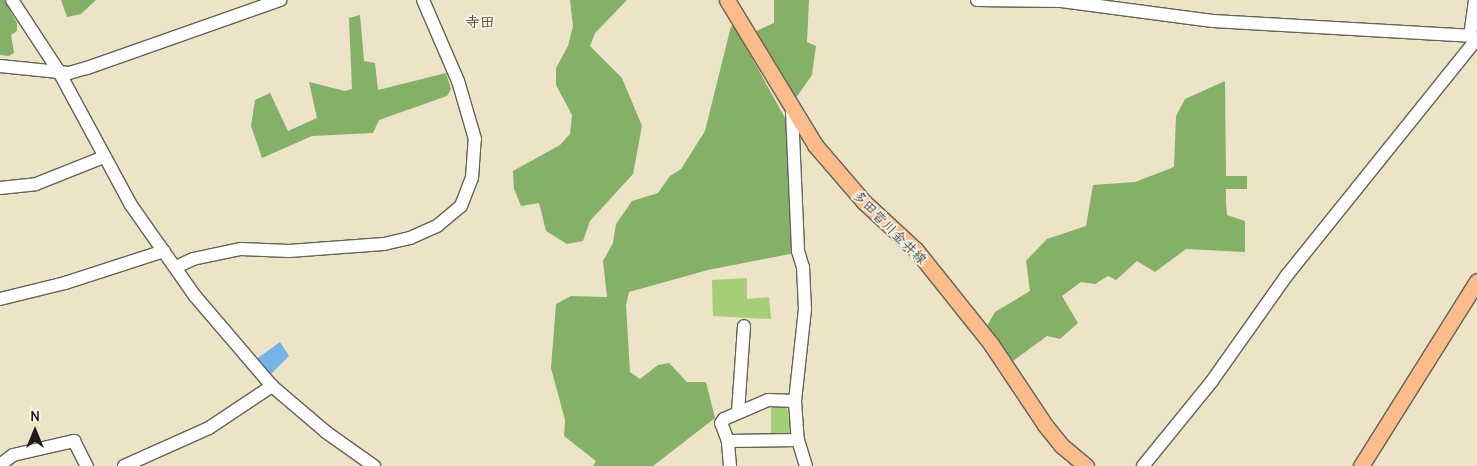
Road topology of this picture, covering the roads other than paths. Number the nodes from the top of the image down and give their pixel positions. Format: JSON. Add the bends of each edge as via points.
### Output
{"nodes":[{"id":1,"x":12,"y":0,"type":"edge"},
{"id":2,"x":280,"y":0,"type":"edge"},
{"id":3,"x":423,"y":0,"type":"edge"},
{"id":4,"x":727,"y":0,"type":"edge"},
{"id":5,"x":977,"y":0,"type":"edge"},
{"id":6,"x":1475,"y":0,"type":"edge"},
{"id":7,"x":1022,"y":1,"type":"edge"},
{"id":8,"x":1474,"y":38,"type":"edge"},
{"id":9,"x":0,"y":66,"type":"edge"},
{"id":10,"x":58,"y":70,"type":"junction"},
{"id":11,"x":792,"y":112,"type":"junction"},
{"id":12,"x":104,"y":157,"type":"junction"},
{"id":13,"x":0,"y":188,"type":"edge"},
{"id":14,"x":164,"y":251,"type":"junction"},
{"id":15,"x":176,"y":268,"type":"junction"},
{"id":16,"x":1477,"y":281,"type":"edge"},
{"id":17,"x":0,"y":299,"type":"edge"},
{"id":18,"x":744,"y":326,"type":"dead end"},
{"id":19,"x":272,"y":386,"type":"junction"},
{"id":20,"x":795,"y":401,"type":"junction"},
{"id":21,"x":738,"y":412,"type":"junction"},
{"id":22,"x":798,"y":440,"type":"junction"},
{"id":23,"x":728,"y":442,"type":"junction"},
{"id":24,"x":0,"y":465,"type":"edge"},
{"id":25,"x":87,"y":466,"type":"edge"},
{"id":26,"x":124,"y":466,"type":"edge"},
{"id":27,"x":374,"y":466,"type":"edge"},
{"id":28,"x":730,"y":466,"type":"edge"},
{"id":29,"x":806,"y":466,"type":"edge"},
{"id":30,"x":1086,"y":466,"type":"edge"},
{"id":31,"x":1143,"y":466,"type":"edge"},
{"id":32,"x":1361,"y":466,"type":"edge"}],
"edges":[{"from":1,"to":10,"type":"street"},
{"from":2,"to":10,"type":"street","via":[[87,68],[69,73]]},
{"from":3,"to":15,"type":"street","via":[[458,81],[475,139],[472,178],[461,206],[437,226],[410,238],[384,244],[289,251],[241,249],[193,259]]},
{"from":4,"to":11,"type":"main road","name":"多田皆川金井線"},
{"from":5,"to":7,"type":"street"},
{"from":6,"to":8,"type":"street"},
{"from":7,"to":8,"type":"street","via":[[1061,0],[1213,21]]},
{"from":8,"to":31,"type":"street","via":[[1287,275],[1212,381]]},
{"from":9,"to":10,"type":"street"},
{"from":10,"to":12,"type":"street"},
{"from":11,"to":20,"type":"street","via":[[798,251],[803,267],[805,309],[803,352]]},
{"from":11,"to":30,"type":"main road","name":"多田皆川金井線","via":[[840,177],[916,250],[991,344],[1046,425],[1061,444]]},
{"from":12,"to":13,"type":"street","via":[[36,184]]},
{"from":12,"to":14,"type":"street","via":[[131,205]]},
{"from":14,"to":15,"type":"street"},
{"from":14,"to":17,"type":"street","via":[[64,283]]},
{"from":15,"to":19,"type":"street","via":[[226,335]]},
{"from":16,"to":32,"type":"main road"},
{"from":18,"to":21,"type":"street"},
{"from":19,"to":26,"type":"street","via":[[209,428]]},
{"from":19,"to":27,"type":"street","via":[[326,432]]},
{"from":20,"to":21,"type":"street","via":[[768,400]]},
{"from":20,"to":22,"type":"street"},
{"from":21,"to":23,"type":"street","via":[[721,423]]},
{"from":22,"to":23,"type":"street"},
{"from":22,"to":29,"type":"street"},
{"from":23,"to":28,"type":"street"},
{"from":24,"to":25,"type":"street","via":[[13,455],[74,441]]}]}
